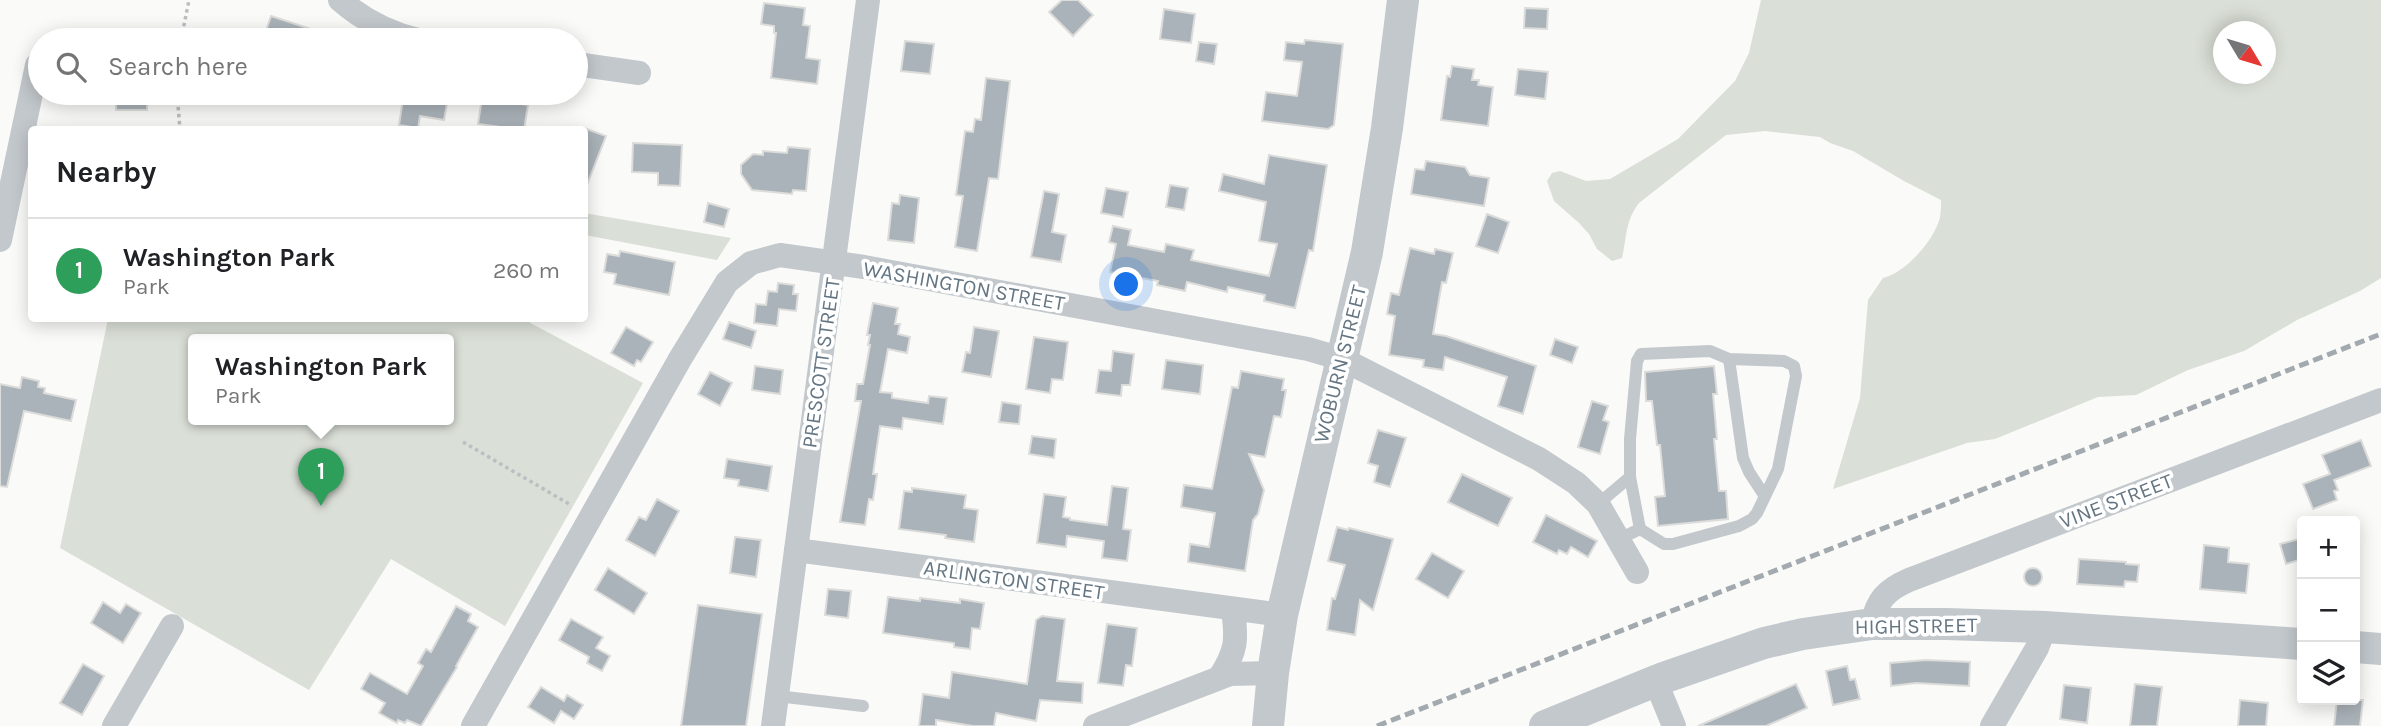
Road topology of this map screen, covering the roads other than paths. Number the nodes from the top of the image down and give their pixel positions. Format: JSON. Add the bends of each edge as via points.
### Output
{"nodes":[{"id":1,"x":340,"y":0,"type":"edge"},
{"id":2,"x":868,"y":0,"type":"edge"},
{"id":3,"x":1403,"y":0,"type":"edge"},
{"id":4,"x":383,"y":28,"type":"edge"},
{"id":5,"x":588,"y":66,"type":"edge"},
{"id":6,"x":639,"y":73,"type":"dead end"},
{"id":7,"x":29,"y":105,"type":"edge"},
{"id":8,"x":0,"y":240,"type":"edge"},
{"id":9,"x":835,"y":262,"type":"junction"},
{"id":10,"x":1342,"y":359,"type":"junction"},
{"id":11,"x":1729,"y":359,"type":"junction"},
{"id":12,"x":2381,"y":400,"type":"edge"},
{"id":13,"x":1630,"y":477,"type":"junction"},
{"id":14,"x":1765,"y":495,"type":"junction"},
{"id":15,"x":1598,"y":503,"type":"junction"},
{"id":16,"x":1629,"y":534,"type":"junction"},
{"id":17,"x":796,"y":550,"type":"junction"},
{"id":18,"x":1637,"y":572,"type":"dead end"},
{"id":19,"x":1233,"y":609,"type":"junction"},
{"id":20,"x":1282,"y":615,"type":"junction"},
{"id":21,"x":1872,"y":624,"type":"junction"},
{"id":22,"x":172,"y":626,"type":"dead end"},
{"id":23,"x":2045,"y":627,"type":"junction"},
{"id":24,"x":2297,"y":644,"type":"edge"},
{"id":25,"x":2360,"y":647,"type":"edge"},
{"id":26,"x":2381,"y":649,"type":"edge"},
{"id":27,"x":1273,"y":673,"type":"junction"},
{"id":28,"x":1220,"y":677,"type":"junction"},
{"id":29,"x":1656,"y":682,"type":"junction"},
{"id":30,"x":777,"y":696,"type":"junction"},
{"id":31,"x":863,"y":706,"type":"dead end"},
{"id":32,"x":114,"y":726,"type":"edge"},
{"id":33,"x":473,"y":726,"type":"edge"},
{"id":34,"x":773,"y":726,"type":"edge"},
{"id":35,"x":1095,"y":726,"type":"edge"},
{"id":36,"x":1268,"y":726,"type":"edge"},
{"id":37,"x":1545,"y":726,"type":"edge"},
{"id":38,"x":1674,"y":726,"type":"edge"},
{"id":39,"x":1992,"y":726,"type":"edge"}],
"edges":[{"from":1,"to":4,"type":"street"},
{"from":2,"to":9,"type":"street","name":"PRESCOTT STREET"},
{"from":3,"to":10,"type":"street","name":"WOBURN STREET","via":[[1374,210]]},
{"from":5,"to":6,"type":"street"},
{"from":7,"to":8,"type":"street"},
{"from":9,"to":10,"type":"street","name":"WASHINGTON STREET"},
{"from":9,"to":17,"type":"street","name":"PRESCOTT STREET"},
{"from":9,"to":33,"type":"street","name":"WASHINGTON STREET","via":[[775,256],[751,263],[731,278],[680,359]]},
{"from":10,"to":15,"type":"street","name":"WASHINGTON STREET","via":[[1539,459]]},
{"from":10,"to":20,"type":"street","name":"WOBURN STREET"},
{"from":11,"to":13,"type":"lane","via":[[1710,351],[1639,357]]},
{"from":11,"to":14,"type":"lane","via":[[1743,458]]},
{"from":11,"to":14,"type":"lane","via":[[1787,361],[1796,370],[1778,469]]},
{"from":12,"to":21,"type":"street","name":"VINE STREET","via":[[1909,580],[1882,598]]},
{"from":13,"to":15,"type":"lane"},
{"from":13,"to":16,"type":"lane"},
{"from":14,"to":16,"type":"lane","via":[[1752,519],[1739,526],[1668,545]]},
{"from":15,"to":16,"type":"street","name":"WASHINGTON STREET"},
{"from":16,"to":18,"type":"street","name":"WASHINGTON STREET"},
{"from":17,"to":19,"type":"street","name":"ARLINGTON STREET"},
{"from":17,"to":30,"type":"street","name":"PRESCOTT STREET"},
{"from":19,"to":20,"type":"street","name":"ARLINGTON STREET"},
{"from":19,"to":28,"type":"street","via":[[1237,642]]},
{"from":20,"to":27,"type":"street","name":"WOBURN STREET"},
{"from":21,"to":23,"type":"street","name":"HIGH STREET"},
{"from":21,"to":29,"type":"street","name":"HIGH STREET","via":[[1774,641]]},
{"from":22,"to":32,"type":"street"},
{"from":23,"to":24,"type":"street","name":"HIGH STREET"},
{"from":23,"to":39,"type":"street"},
{"from":25,"to":26,"type":"street"},
{"from":27,"to":28,"type":"street"},
{"from":27,"to":36,"type":"street","name":"WOBURN STREET"},
{"from":28,"to":35,"type":"street"},
{"from":29,"to":37,"type":"street","name":"HIGH STREET"},
{"from":29,"to":38,"type":"street"},
{"from":30,"to":31,"type":"lane"},
{"from":30,"to":34,"type":"street","name":"PRESCOTT STREET"}]}
